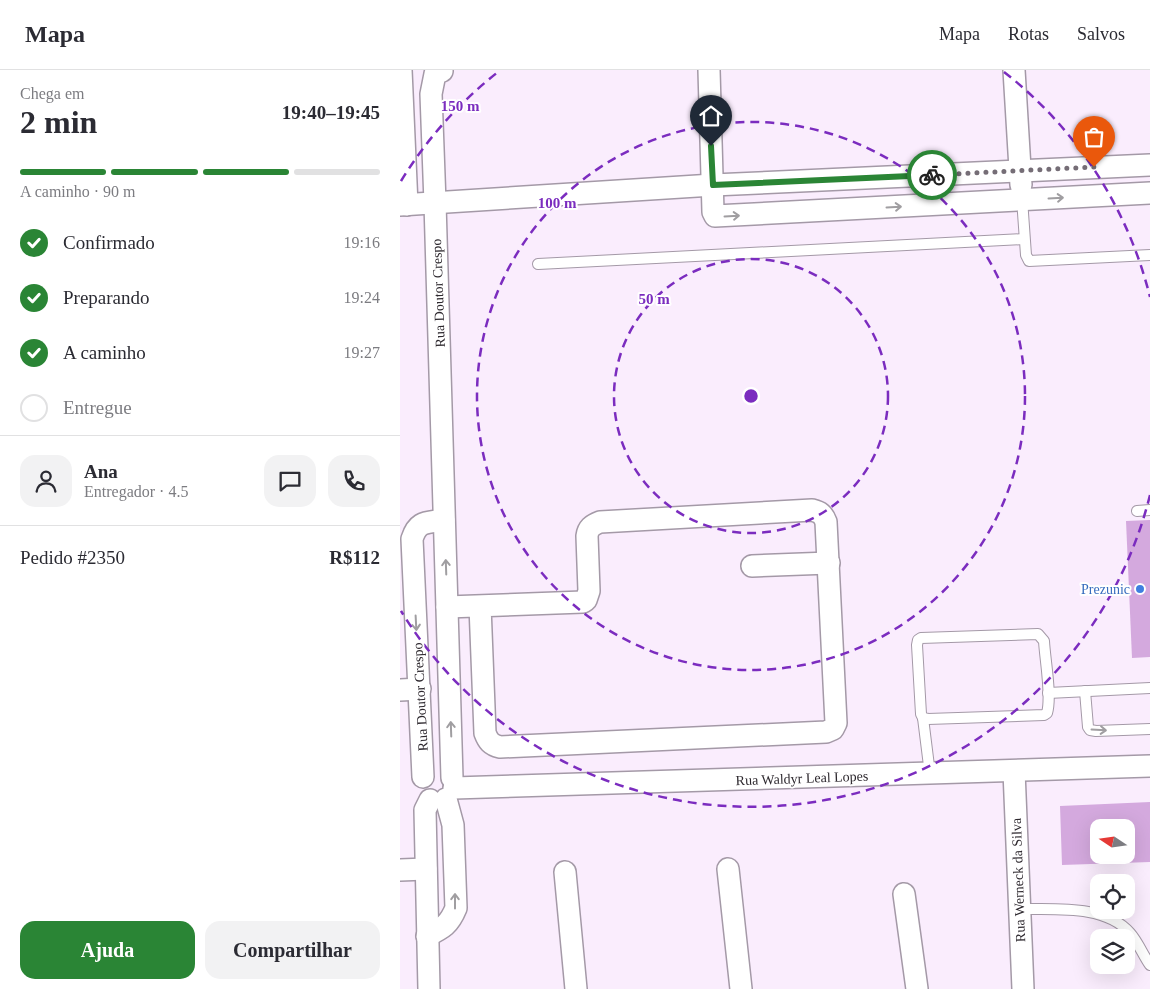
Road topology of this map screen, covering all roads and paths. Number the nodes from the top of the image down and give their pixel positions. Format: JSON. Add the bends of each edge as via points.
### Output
{"nodes":[{"id":1,"x":401,"y":70,"type":"edge"},
{"id":2,"x":709,"y":70,"type":"edge"},
{"id":3,"x":1014,"y":70,"type":"edge"},
{"id":4,"x":442,"y":71,"type":"dead end"},
{"id":5,"x":1150,"y":165,"type":"edge"},
{"id":6,"x":1020,"y":171,"type":"junction"},
{"id":7,"x":713,"y":185,"type":"junction"},
{"id":8,"x":1150,"y":193,"type":"edge"},
{"id":9,"x":1022,"y":199,"type":"junction"},
{"id":10,"x":435,"y":203,"type":"junction"},
{"id":11,"x":404,"y":205,"type":"edge"},
{"id":12,"x":1024,"y":239,"type":"junction"},
{"id":13,"x":1150,"y":256,"type":"edge"},
{"id":14,"x":538,"y":264,"type":"dead end"},
{"id":15,"x":1150,"y":510,"type":"edge"},
{"id":16,"x":1137,"y":511,"type":"dead end"},
{"id":17,"x":444,"y":520,"type":"junction"},
{"id":18,"x":829,"y":563,"type":"junction"},
{"id":19,"x":752,"y":566,"type":"dead end"},
{"id":20,"x":480,"y":606,"type":"junction"},
{"id":21,"x":448,"y":607,"type":"junction"},
{"id":22,"x":1150,"y":688,"type":"edge"},
{"id":23,"x":410,"y":690,"type":"edge"},
{"id":24,"x":1085,"y":691,"type":"junction"},
{"id":25,"x":1048,"y":693,"type":"junction"},
{"id":26,"x":923,"y":718,"type":"junction"},
{"id":27,"x":1150,"y":728,"type":"edge"},
{"id":28,"x":1150,"y":766,"type":"edge"},
{"id":29,"x":1014,"y":771,"type":"junction"},
{"id":30,"x":930,"y":774,"type":"junction"},
{"id":31,"x":423,"y":777,"type":"junction"},
{"id":32,"x":446,"y":791,"type":"junction"},
{"id":33,"x":426,"y":869,"type":"junction"},
{"id":34,"x":728,"y":869,"type":"dead end"},
{"id":35,"x":400,"y":870,"type":"edge"},
{"id":36,"x":565,"y":872,"type":"dead end"},
{"id":37,"x":904,"y":894,"type":"dead end"},
{"id":38,"x":1020,"y":909,"type":"junction"},
{"id":39,"x":427,"y":936,"type":"junction"},
{"id":40,"x":1150,"y":965,"type":"edge"},
{"id":41,"x":429,"y":989,"type":"edge"},
{"id":42,"x":576,"y":989,"type":"edge"},
{"id":43,"x":741,"y":989,"type":"edge"},
{"id":44,"x":918,"y":989,"type":"edge"},
{"id":45,"x":1023,"y":989,"type":"edge"}],
"edges":[{"from":1,"to":11,"type":"street"},
{"from":2,"to":7,"type":"street"},
{"from":3,"to":6,"type":"street"},
{"from":4,"to":10,"type":"street","name":"Rua Doutor Crespo","via":[[435,74],[430,94]]},
{"from":5,"to":6,"type":"street"},
{"from":6,"to":7,"type":"street"},
{"from":6,"to":9,"type":"street"},
{"from":7,"to":9,"type":"street","one_way":true,"via":[[715,216]]},
{"from":7,"to":10,"type":"street"},
{"from":9,"to":8,"type":"street","one_way":true},
{"from":9,"to":12,"type":"lane"},
{"from":10,"to":11,"type":"street"},
{"from":10,"to":17,"type":"street","name":"Rua Doutor Crespo"},
{"from":12,"to":13,"type":"lane","via":[[1029,261]]},
{"from":12,"to":14,"type":"lane"},
{"from":15,"to":16,"type":"lane"},
{"from":21,"to":17,"type":"street","name":"Rua Doutor Crespo","one_way":true},
{"from":17,"to":23,"type":"street","name":"Rua Doutor Crespo","one_way":true,"via":[[419,525],[412,539]]},
{"from":18,"to":19,"type":"street"},
{"from":18,"to":20,"type":"street","via":[[826,522],[819,511],[600,522],[588,530],[586,536],[589,591],[586,600]]},
{"from":18,"to":20,"type":"street","via":[[837,714],[833,729],[826,732],[492,745],[485,733]]},
{"from":20,"to":21,"type":"street"},
{"from":32,"to":21,"type":"street","name":"Rua Doutor Crespo","one_way":true},
{"from":22,"to":24,"type":"lane"},
{"from":23,"to":31,"type":"street","name":"Rua Doutor Crespo"},
{"from":24,"to":25,"type":"lane"},
{"from":24,"to":27,"type":"lane","one_way":true,"via":[[1090,730]]},
{"from":25,"to":26,"type":"lane","via":[[1049,708],[1044,715]]},
{"from":25,"to":26,"type":"lane","via":[[1044,641],[1038,634],[921,638],[917,645]]},
{"from":26,"to":30,"type":"lane"},
{"from":28,"to":29,"type":"street","name":"Rua Waldyr Leal Lopes"},
{"from":29,"to":30,"type":"street","name":"Rua Waldyr Leal Lopes"},
{"from":29,"to":38,"type":"street","name":"Rua Werneck da Silva"},
{"from":30,"to":32,"type":"street","name":"Rua Waldyr Leal Lopes"},
{"from":31,"to":32,"type":"street","name":"Rua Doutor Crespo","via":[[421,786],[424,794]]},
{"from":31,"to":32,"type":"street","via":[[435,769],[448,773]]},
{"from":32,"to":33,"type":"street","name":"Rua Doutor Crespo","via":[[425,810]]},
{"from":39,"to":32,"type":"street","name":"Rua Doutor Crespo","one_way":true,"via":[[443,928],[456,908],[453,825]]},
{"from":33,"to":35,"type":"street"},
{"from":33,"to":39,"type":"street","name":"Rua Doutor Crespo"},
{"from":34,"to":43,"type":"street"},
{"from":36,"to":42,"type":"street"},
{"from":37,"to":44,"type":"street"},
{"from":38,"to":40,"type":"lane","via":[[1085,911],[1110,918],[1129,932]]},
{"from":38,"to":45,"type":"street","name":"Rua Werneck da Silva"},
{"from":39,"to":41,"type":"street","name":"Rua Doutor Crespo"}]}
